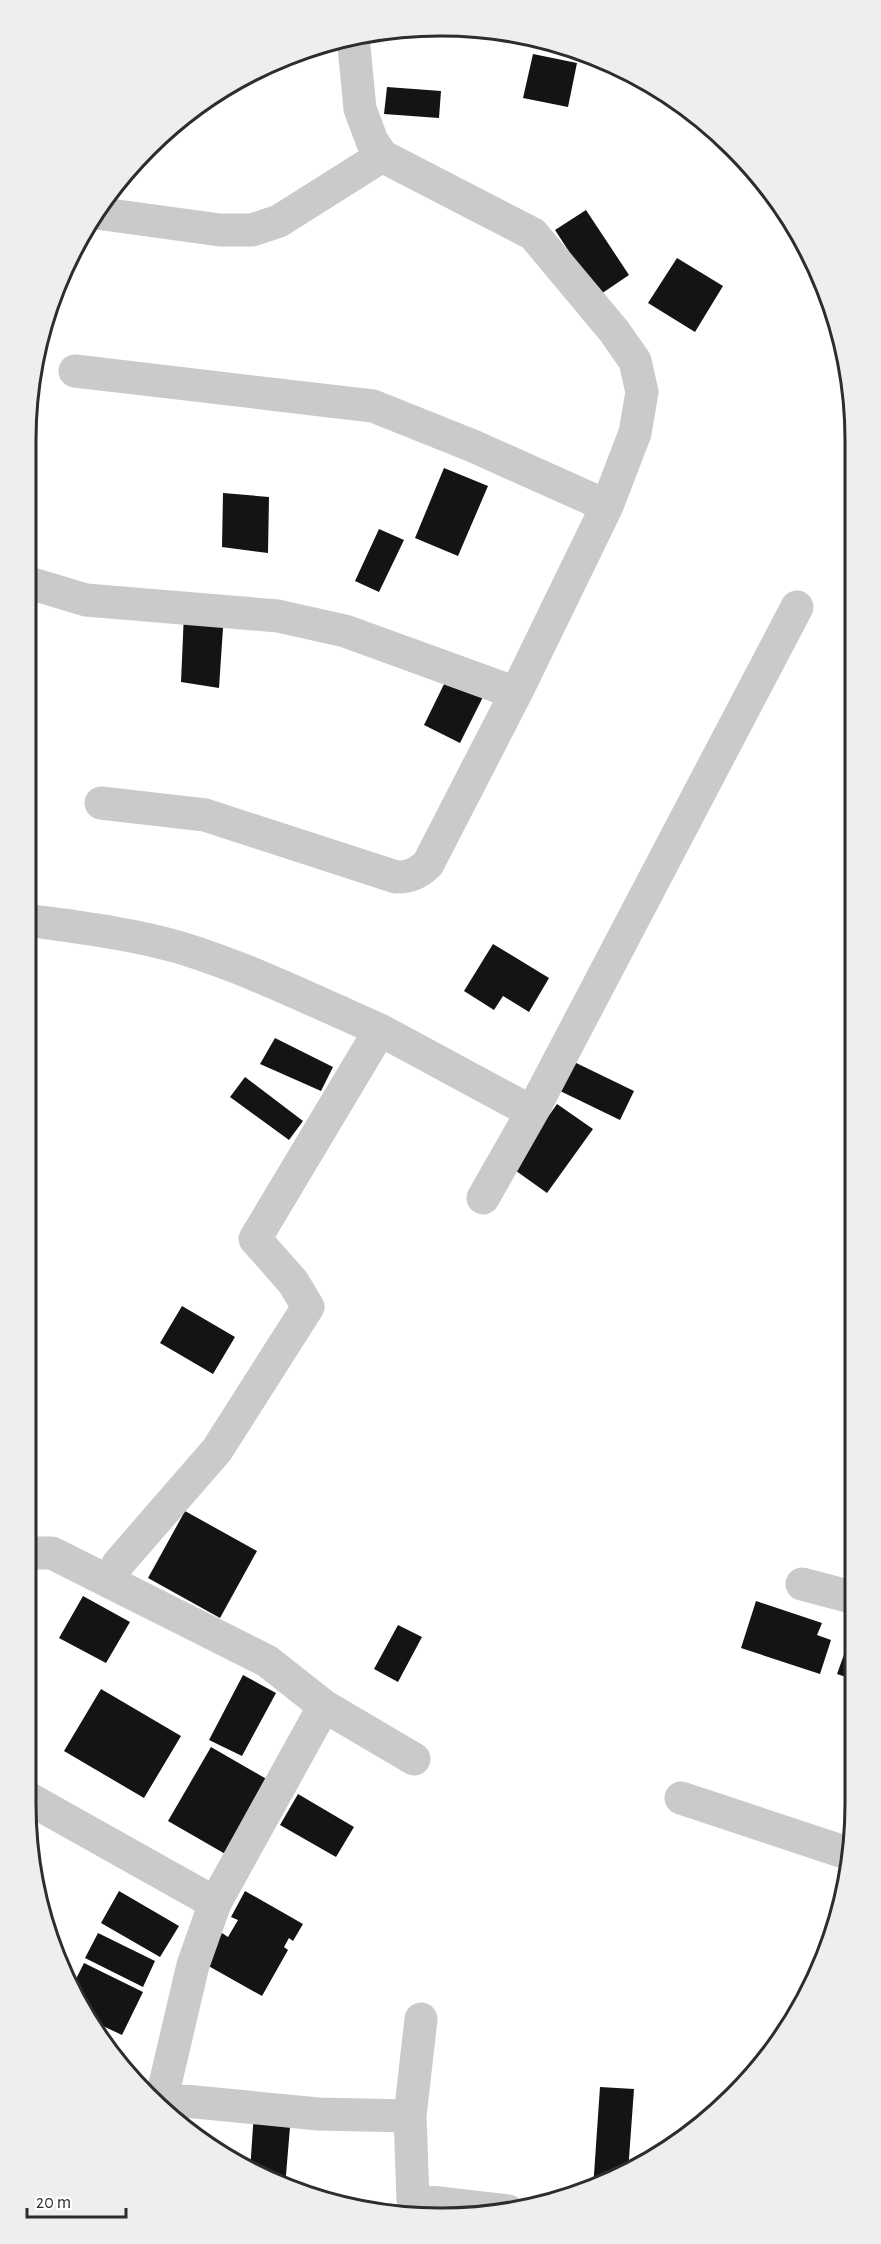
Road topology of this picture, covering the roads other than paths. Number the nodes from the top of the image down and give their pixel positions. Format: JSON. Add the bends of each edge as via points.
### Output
{"nodes":[{"id":1,"x":354,"y":46,"type":"edge"},
{"id":2,"x":382,"y":156,"type":"junction"},
{"id":3,"x":105,"y":214,"type":"edge"},
{"id":4,"x":75,"y":370,"type":"dead end"},
{"id":5,"x":607,"y":506,"type":"junction"},
{"id":6,"x":36,"y":585,"type":"edge"},
{"id":7,"x":797,"y":607,"type":"dead end"},
{"id":8,"x":516,"y":693,"type":"junction"},
{"id":9,"x":101,"y":803,"type":"dead end"},
{"id":10,"x":36,"y":921,"type":"edge"},
{"id":11,"x":380,"y":1030,"type":"junction"},
{"id":12,"x":532,"y":1112,"type":"junction"},
{"id":13,"x":483,"y":1198,"type":"dead end"},
{"id":14,"x":36,"y":1553,"type":"edge"},
{"id":15,"x":111,"y":1583,"type":"junction"},
{"id":16,"x":802,"y":1584,"type":"dead end"},
{"id":17,"x":845,"y":1595,"type":"edge"},
{"id":18,"x":324,"y":1706,"type":"junction"},
{"id":19,"x":414,"y":1759,"type":"dead end"},
{"id":20,"x":681,"y":1798,"type":"dead end"},
{"id":21,"x":36,"y":1803,"type":"edge"},
{"id":22,"x":842,"y":1851,"type":"edge"},
{"id":23,"x":215,"y":1903,"type":"junction"},
{"id":24,"x":421,"y":2019,"type":"dead end"},
{"id":25,"x":159,"y":2094,"type":"edge"},
{"id":26,"x":164,"y":2099,"type":"edge"},
{"id":27,"x":410,"y":2116,"type":"junction"},
{"id":28,"x":412,"y":2207,"type":"edge"}],
"edges":[{"from":1,"to":2,"type":"street","via":[[360,109]]},
{"from":2,"to":3,"type":"street","via":[[279,221],[252,230],[220,230]]},
{"from":2,"to":5,"type":"street","via":[[533,234],[635,361],[642,392],[635,433]]},
{"from":4,"to":5,"type":"street","via":[[373,406]]},
{"from":5,"to":8,"type":"street"},
{"from":6,"to":8,"type":"street","via":[[86,600],[278,616],[345,631]]},
{"from":7,"to":12,"type":"street"},
{"from":8,"to":9,"type":"street","via":[[428,864],[409,877],[396,877],[204,815]]},
{"from":10,"to":11,"type":"street","via":[[177,947],[248,971]]},
{"from":11,"to":12,"type":"street"},
{"from":11,"to":15,"type":"street","via":[[255,1239],[293,1282],[308,1307],[217,1450],[118,1564]]},
{"from":12,"to":13,"type":"street"},
{"from":14,"to":15,"type":"street","via":[[51,1553]]},
{"from":15,"to":18,"type":"street","via":[[267,1661]]},
{"from":16,"to":17,"type":"street"},
{"from":18,"to":19,"type":"street"},
{"from":18,"to":23,"type":"street"},
{"from":20,"to":22,"type":"street"},
{"from":21,"to":23,"type":"street"},
{"from":23,"to":25,"type":"street","via":[[193,1965]]},
{"from":24,"to":27,"type":"street"},
{"from":26,"to":27,"type":"street","via":[[318,2114]]},
{"from":27,"to":28,"type":"street"}]}
